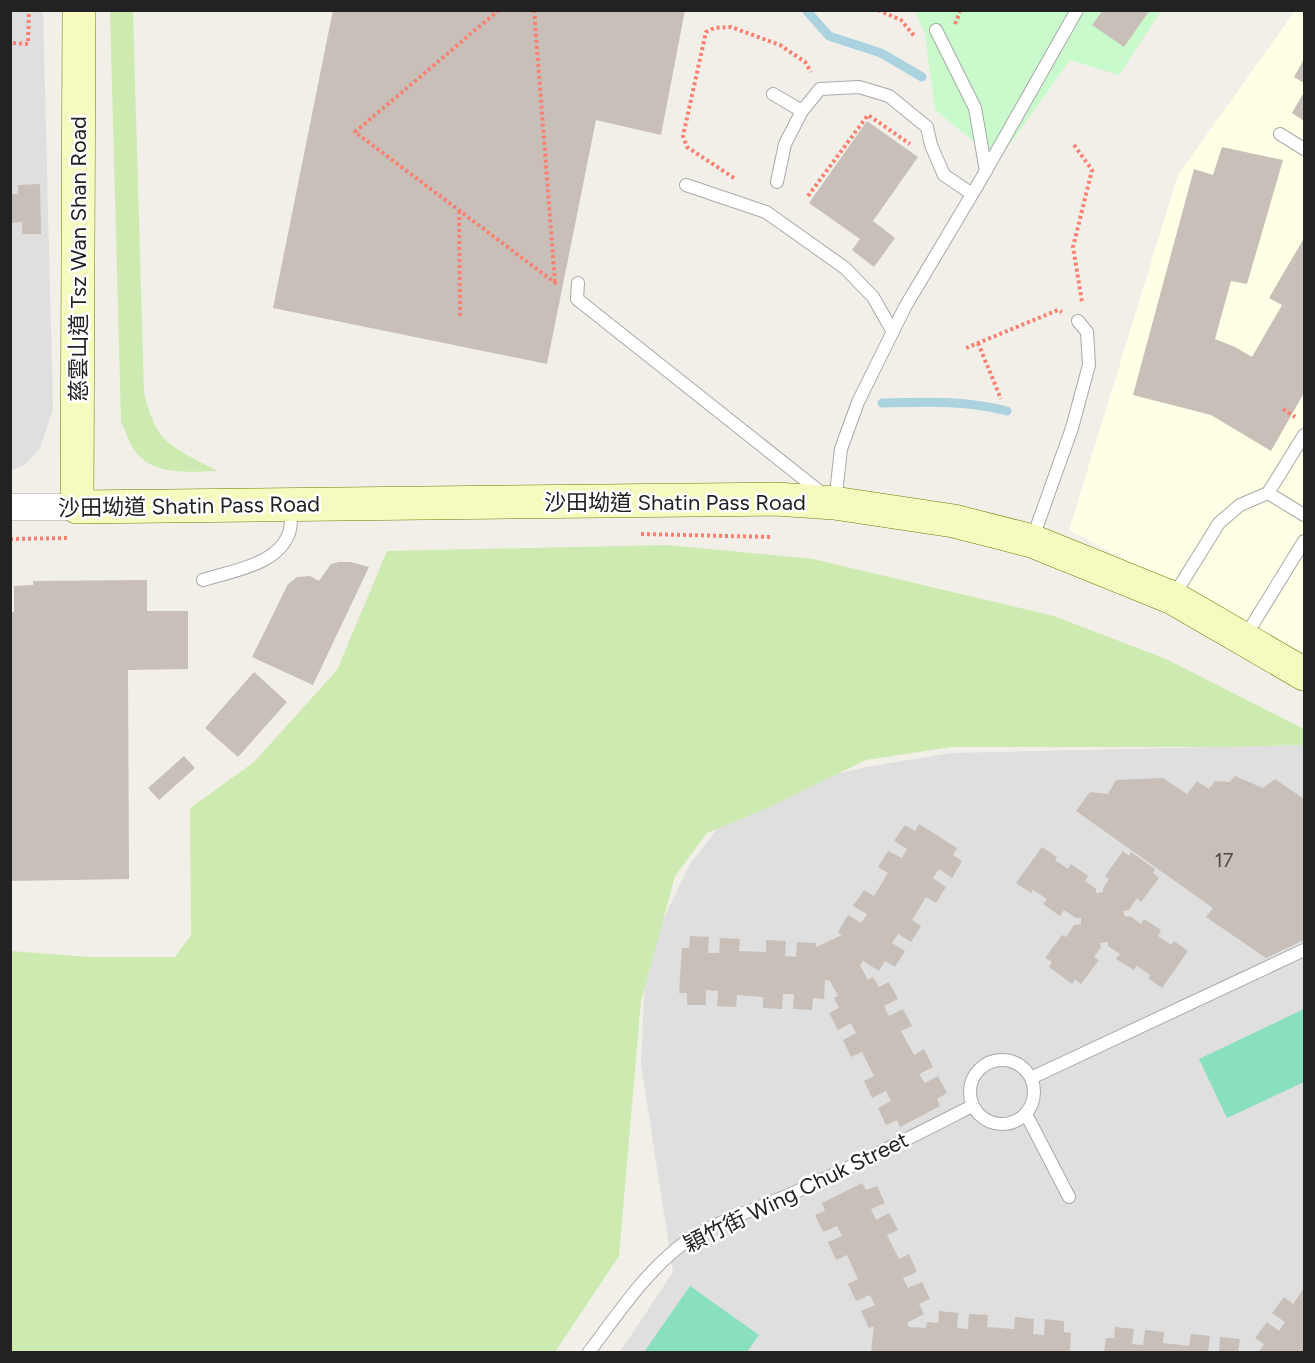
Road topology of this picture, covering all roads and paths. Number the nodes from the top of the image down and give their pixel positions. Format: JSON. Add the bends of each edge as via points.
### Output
{"nodes":[{"id":1,"x":29,"y":10,"type":"edge"},
{"id":2,"x":79,"y":10,"type":"edge"},
{"id":3,"x":499,"y":10,"type":"edge"},
{"id":4,"x":534,"y":10,"type":"edge"},
{"id":5,"x":1077,"y":10,"type":"edge"},
{"id":6,"x":936,"y":30,"type":"dead end"},
{"id":7,"x":13,"y":43,"type":"dead end"},
{"id":8,"x":820,"y":89,"type":"junction"},
{"id":9,"x":773,"y":94,"type":"dead end"},
{"id":10,"x":802,"y":111,"type":"junction"},
{"id":11,"x":1280,"y":134,"type":"dead end"},
{"id":12,"x":1074,"y":145,"type":"dead end"},
{"id":13,"x":1305,"y":149,"type":"edge"},
{"id":14,"x":719,"y":167,"type":"dead end"},
{"id":15,"x":986,"y":171,"type":"junction"},
{"id":16,"x":944,"y":175,"type":"junction"},
{"id":17,"x":777,"y":182,"type":"dead end"},
{"id":18,"x":686,"y":185,"type":"dead end"},
{"id":19,"x":972,"y":194,"type":"junction"},
{"id":20,"x":808,"y":196,"type":"dead end"},
{"id":21,"x":459,"y":210,"type":"junction"},
{"id":22,"x":578,"y":283,"type":"dead end"},
{"id":23,"x":460,"y":316,"type":"dead end"},
{"id":24,"x":1078,"y":321,"type":"joint"},
{"id":25,"x":893,"y":332,"type":"junction"},
{"id":26,"x":1087,"y":332,"type":"junction"},
{"id":27,"x":978,"y":343,"type":"junction"},
{"id":28,"x":966,"y":348,"type":"dead end"},
{"id":29,"x":1000,"y":399,"type":"dead end"},
{"id":30,"x":1305,"y":435,"type":"edge"},
{"id":31,"x":1268,"y":493,"type":"junction"},
{"id":32,"x":834,"y":503,"type":"junction"},
{"id":33,"x":291,"y":505,"type":"junction"},
{"id":34,"x":10,"y":507,"type":"edge"},
{"id":35,"x":77,"y":507,"type":"junction"},
{"id":36,"x":1305,"y":515,"type":"edge"},
{"id":37,"x":1032,"y":541,"type":"junction"},
{"id":38,"x":1305,"y":541,"type":"edge"},
{"id":39,"x":203,"y":580,"type":"dead end"},
{"id":40,"x":1173,"y":598,"type":"junction"},
{"id":41,"x":1245,"y":638,"type":"junction"},
{"id":42,"x":1305,"y":674,"type":"edge"},
{"id":43,"x":1305,"y":950,"type":"edge"},
{"id":44,"x":1031,"y":1078,"type":"junction"},
{"id":45,"x":972,"y":1106,"type":"junction"},
{"id":46,"x":1026,"y":1114,"type":"junction"},
{"id":47,"x":1069,"y":1197,"type":"dead end"},
{"id":48,"x":589,"y":1353,"type":"edge"}],
"edges":[{"from":1,"to":7,"type":"path","via":[[28,44]]},
{"from":2,"to":35,"type":"main road","name":"慈雲山道 Tsz Wan Shan Road"},
{"from":3,"to":21,"type":"path","via":[[355,132]]},
{"from":4,"to":21,"type":"path","via":[[555,282]]},
{"from":5,"to":15,"type":"lane"},
{"from":6,"to":15,"type":"lane","via":[[975,108]]},
{"from":8,"to":10,"type":"lane"},
{"from":8,"to":14,"type":"path","via":[[805,62],[780,45],[731,27],[706,32],[683,136],[687,147]]},
{"from":8,"to":16,"type":"lane","via":[[859,87],[889,96],[927,127]]},
{"from":9,"to":10,"type":"lane"},
{"from":10,"to":17,"type":"lane","via":[[785,144]]},
{"from":11,"to":13,"type":"lane"},
{"from":12,"to":26,"type":"path","via":[[1092,170],[1072,247]]},
{"from":15,"to":19,"type":"lane"},
{"from":16,"to":19,"type":"lane"},
{"from":16,"to":20,"type":"path","via":[[923,152],[868,115]]},
{"from":18,"to":25,"type":"lane","via":[[766,212],[819,249],[845,268],[873,297]]},
{"from":19,"to":25,"type":"lane"},
{"from":21,"to":23,"type":"path"},
{"from":22,"to":32,"type":"lane","via":[[577,299]]},
{"from":24,"to":26,"type":"lane"},
{"from":24,"to":27,"type":"path","via":[[1058,310]]},
{"from":25,"to":32,"type":"lane","via":[[858,402],[841,449]]},
{"from":26,"to":37,"type":"lane","via":[[1089,366],[1072,428]]},
{"from":27,"to":28,"type":"path"},
{"from":27,"to":29,"type":"path"},
{"from":30,"to":31,"type":"lane"},
{"from":31,"to":36,"type":"lane"},
{"from":31,"to":40,"type":"lane","via":[[1240,505],[1219,523]]},
{"from":32,"to":33,"type":"main road","name":"沙田坳道 Shatin Pass Road","via":[[776,499]]},
{"from":32,"to":37,"type":"main road","name":"沙田坳道 Shatin Pass Road","via":[[954,521]]},
{"from":33,"to":35,"type":"main road","name":"沙田坳道 Shatin Pass Road"},
{"from":33,"to":39,"type":"lane","via":[[291,525],[279,550],[253,565]]},
{"from":34,"to":35,"type":"street","name":"沙田坳道 Shatin Pass Road"},
{"from":37,"to":40,"type":"main road","name":"沙田坳道 Shatin Pass Road"},
{"from":38,"to":41,"type":"lane"},
{"from":40,"to":41,"type":"main road","name":"沙田坳道 Shatin Pass Road"},
{"from":41,"to":42,"type":"main road","name":"沙田坳道 Shatin Pass Road"},
{"from":43,"to":44,"type":"lane"},
{"from":44,"to":45,"type":"lane","via":[[1025,1069],[1005,1060],[983,1065],[970,1083]]},
{"from":44,"to":46,"type":"lane","via":[[1034,1097]]},
{"from":45,"to":46,"type":"lane","via":[[986,1122],[997,1125],[1018,1121]]},
{"from":45,"to":48,"type":"lane","name":"穎竹街 Wing Chuk Street","via":[[854,1166],[686,1242],[632,1294]]},
{"from":46,"to":47,"type":"lane"}]}
